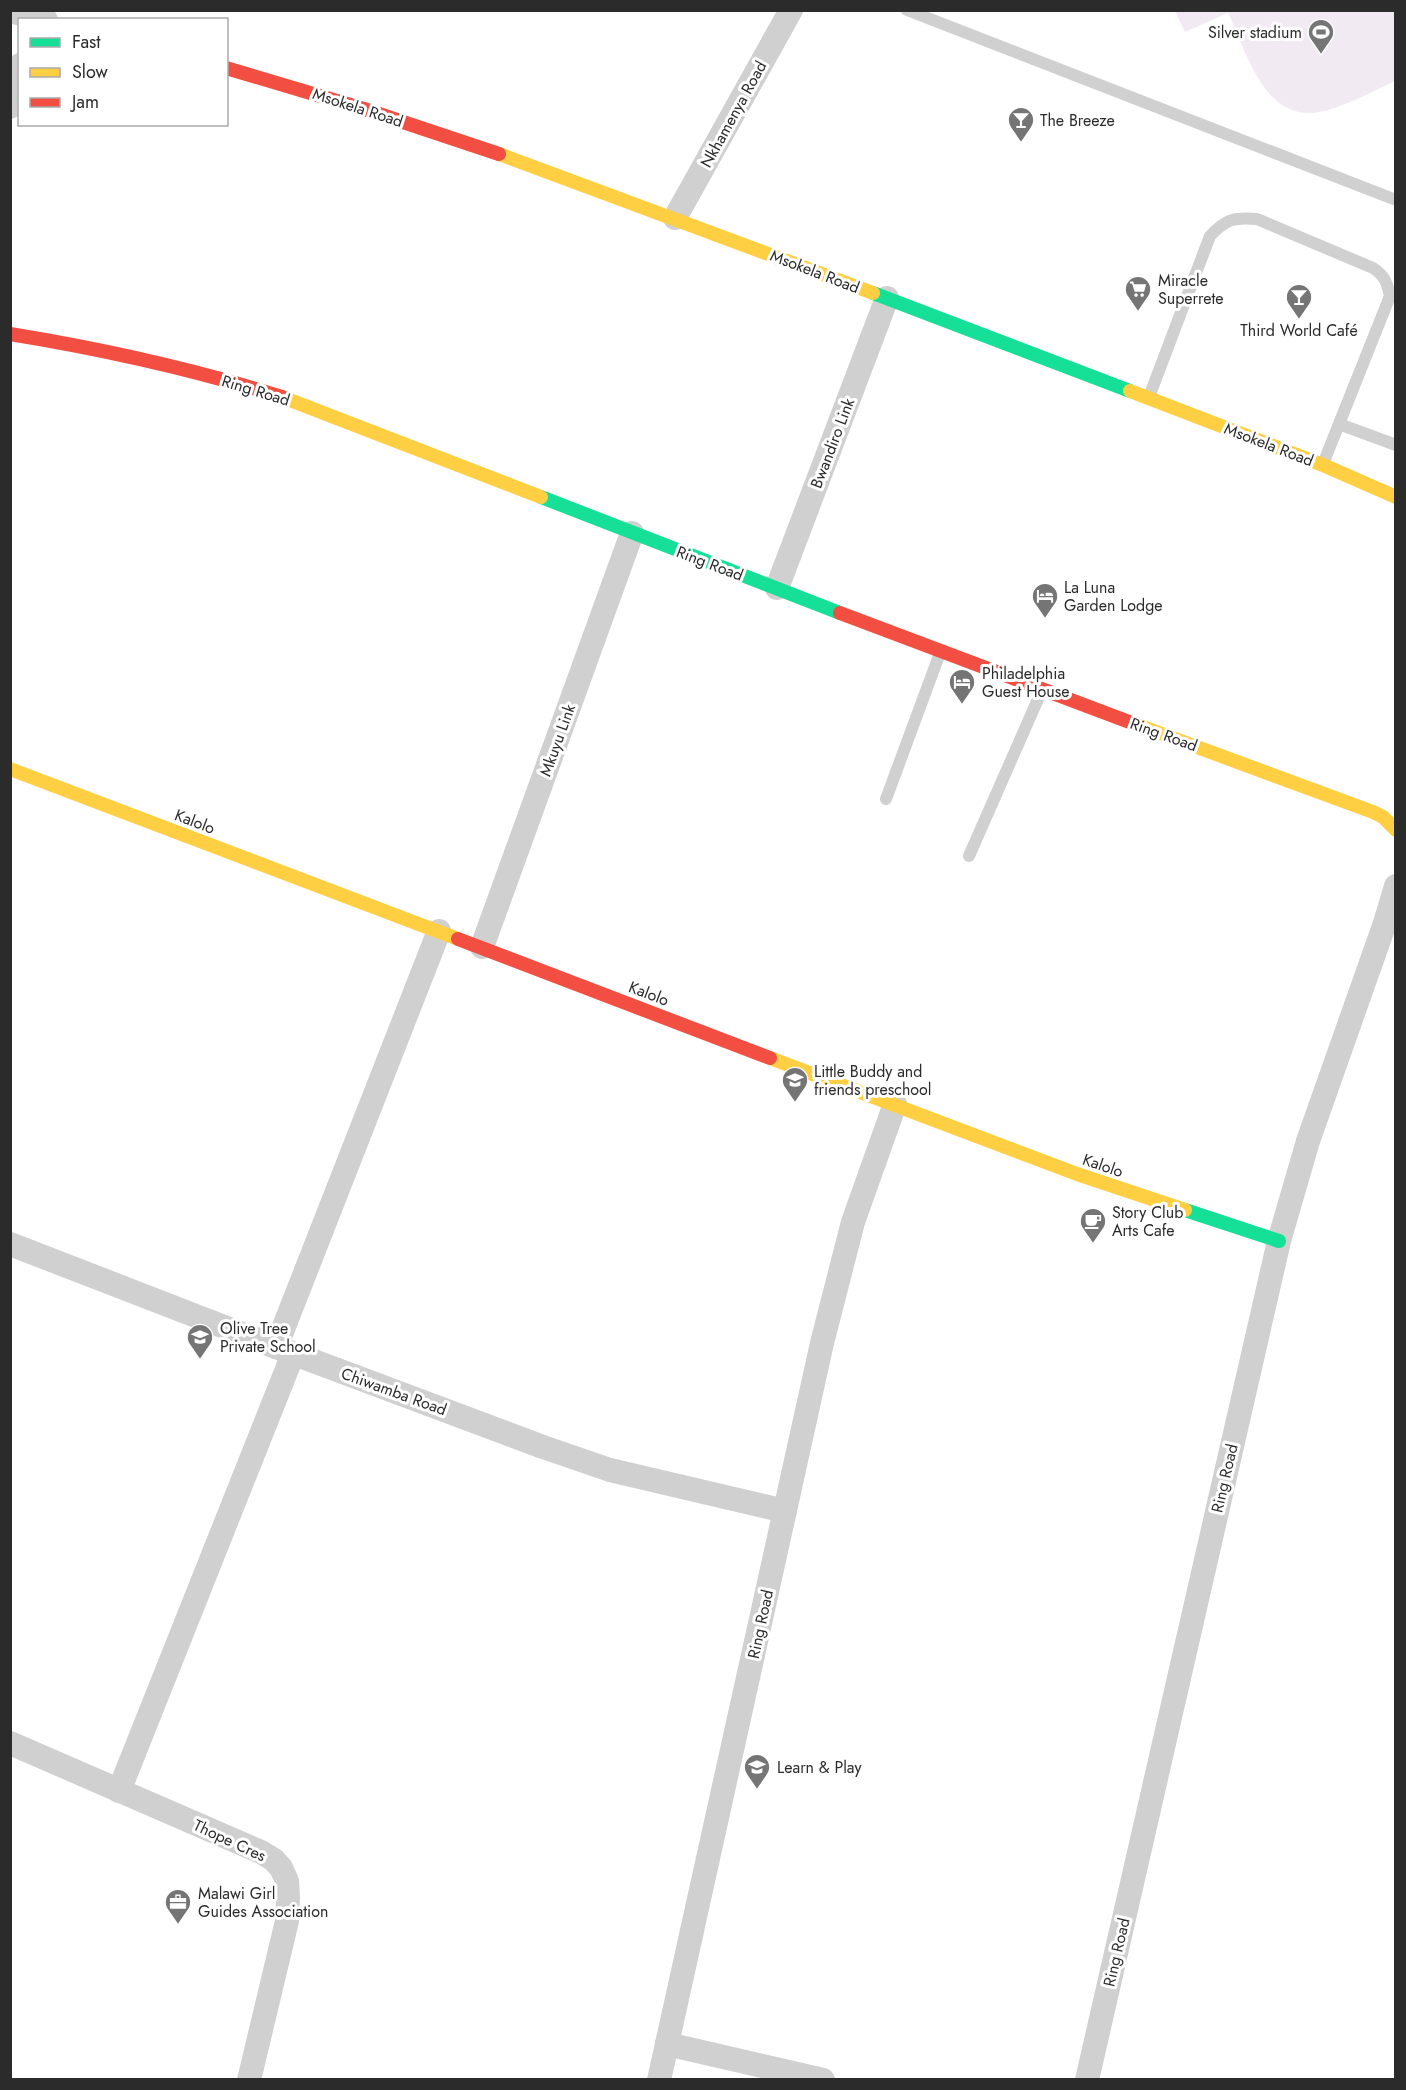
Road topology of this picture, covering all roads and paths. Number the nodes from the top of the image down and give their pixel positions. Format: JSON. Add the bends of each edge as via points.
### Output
{"nodes":[{"id":1,"x":791,"y":10,"type":"edge"},
{"id":2,"x":907,"y":10,"type":"edge"},
{"id":3,"x":228,"y":69,"type":"edge"},
{"id":4,"x":18,"y":73,"type":"edge"},
{"id":5,"x":10,"y":107,"type":"edge"},
{"id":6,"x":1395,"y":200,"type":"edge"},
{"id":7,"x":675,"y":218,"type":"junction"},
{"id":8,"x":888,"y":298,"type":"junction"},
{"id":9,"x":10,"y":334,"type":"edge"},
{"id":10,"x":1149,"y":398,"type":"junction"},
{"id":11,"x":1339,"y":424,"type":"junction"},
{"id":12,"x":1395,"y":445,"type":"edge"},
{"id":13,"x":1323,"y":465,"type":"junction"},
{"id":14,"x":1395,"y":497,"type":"edge"},
{"id":15,"x":632,"y":533,"type":"junction"},
{"id":16,"x":777,"y":588,"type":"junction"},
{"id":17,"x":940,"y":652,"type":"junction"},
{"id":18,"x":1042,"y":689,"type":"junction"},
{"id":19,"x":10,"y":769,"type":"edge"},
{"id":20,"x":886,"y":799,"type":"dead end"},
{"id":21,"x":1395,"y":830,"type":"edge"},
{"id":22,"x":969,"y":856,"type":"dead end"},
{"id":23,"x":1395,"y":886,"type":"edge"},
{"id":24,"x":439,"y":931,"type":"junction"},
{"id":25,"x":482,"y":947,"type":"junction"},
{"id":26,"x":895,"y":1104,"type":"junction"},
{"id":27,"x":1279,"y":1241,"type":"junction"},
{"id":28,"x":10,"y":1244,"type":"edge"},
{"id":29,"x":284,"y":1350,"type":"junction"},
{"id":30,"x":785,"y":1511,"type":"junction"},
{"id":31,"x":10,"y":1743,"type":"edge"},
{"id":32,"x":119,"y":1791,"type":"junction"},
{"id":33,"x":668,"y":2044,"type":"junction"},
{"id":34,"x":249,"y":2079,"type":"edge"},
{"id":35,"x":659,"y":2079,"type":"edge"},
{"id":36,"x":823,"y":2079,"type":"edge"},
{"id":37,"x":1086,"y":2079,"type":"edge"}],
"edges":[{"from":1,"to":7,"type":"street","name":"Nkhamenya Road"},
{"from":2,"to":6,"type":"lane"},
{"from":3,"to":7,"type":"street","name":"Msokela Road","via":[[308,90],[497,153]]},
{"from":4,"to":5,"type":"street"},
{"from":7,"to":8,"type":"street","name":"Msokela Road"},
{"from":8,"to":10,"type":"street","name":"Msokela Road"},
{"from":8,"to":16,"type":"street","name":"Bwandiro Link"},
{"from":9,"to":15,"type":"street","name":"Ring Road","via":[[154,361],[247,386],[350,422]]},
{"from":10,"to":11,"type":"lane","via":[[1210,236],[1221,224],[1239,217],[1257,219],[1373,268],[1387,282],[1390,296]]},
{"from":10,"to":13,"type":"street","name":"Msokela Road"},
{"from":11,"to":12,"type":"lane"},
{"from":11,"to":13,"type":"lane"},
{"from":13,"to":14,"type":"street","name":"Msokela Road"},
{"from":15,"to":16,"type":"street","name":"Ring Road"},
{"from":15,"to":25,"type":"street","name":"Mkuyu Link"},
{"from":16,"to":17,"type":"street","name":"Ring Road"},
{"from":17,"to":18,"type":"street","name":"Ring Road"},
{"from":17,"to":20,"type":"lane"},
{"from":18,"to":21,"type":"street","name":"Ring Road","via":[[1373,812]]},
{"from":18,"to":22,"type":"lane"},
{"from":19,"to":24,"type":"street","name":"Kalolo"},
{"from":23,"to":27,"type":"street","name":"Ring Road","via":[[1308,1141]]},
{"from":24,"to":25,"type":"street","name":"Kalolo"},
{"from":24,"to":29,"type":"street"},
{"from":25,"to":26,"type":"street","name":"Kalolo"},
{"from":26,"to":27,"type":"street","name":"Kalolo","via":[[1077,1174]]},
{"from":26,"to":30,"type":"street","name":"Ring Road","via":[[853,1222]]},
{"from":27,"to":37,"type":"street","name":"Ring Road"},
{"from":28,"to":29,"type":"street","name":"Chiwamba Road"},
{"from":29,"to":30,"type":"street","name":"Chiwamba Road","via":[[610,1470]]},
{"from":29,"to":32,"type":"street"},
{"from":30,"to":33,"type":"street","name":"Ring Road"},
{"from":31,"to":32,"type":"street","name":"Thope Cres"},
{"from":32,"to":34,"type":"street","name":"Thope Cres","via":[[261,1852],[274,1860],[287,1881],[287,1921]]},
{"from":33,"to":35,"type":"street","name":"Ring Road"},
{"from":33,"to":36,"type":"street"}]}
